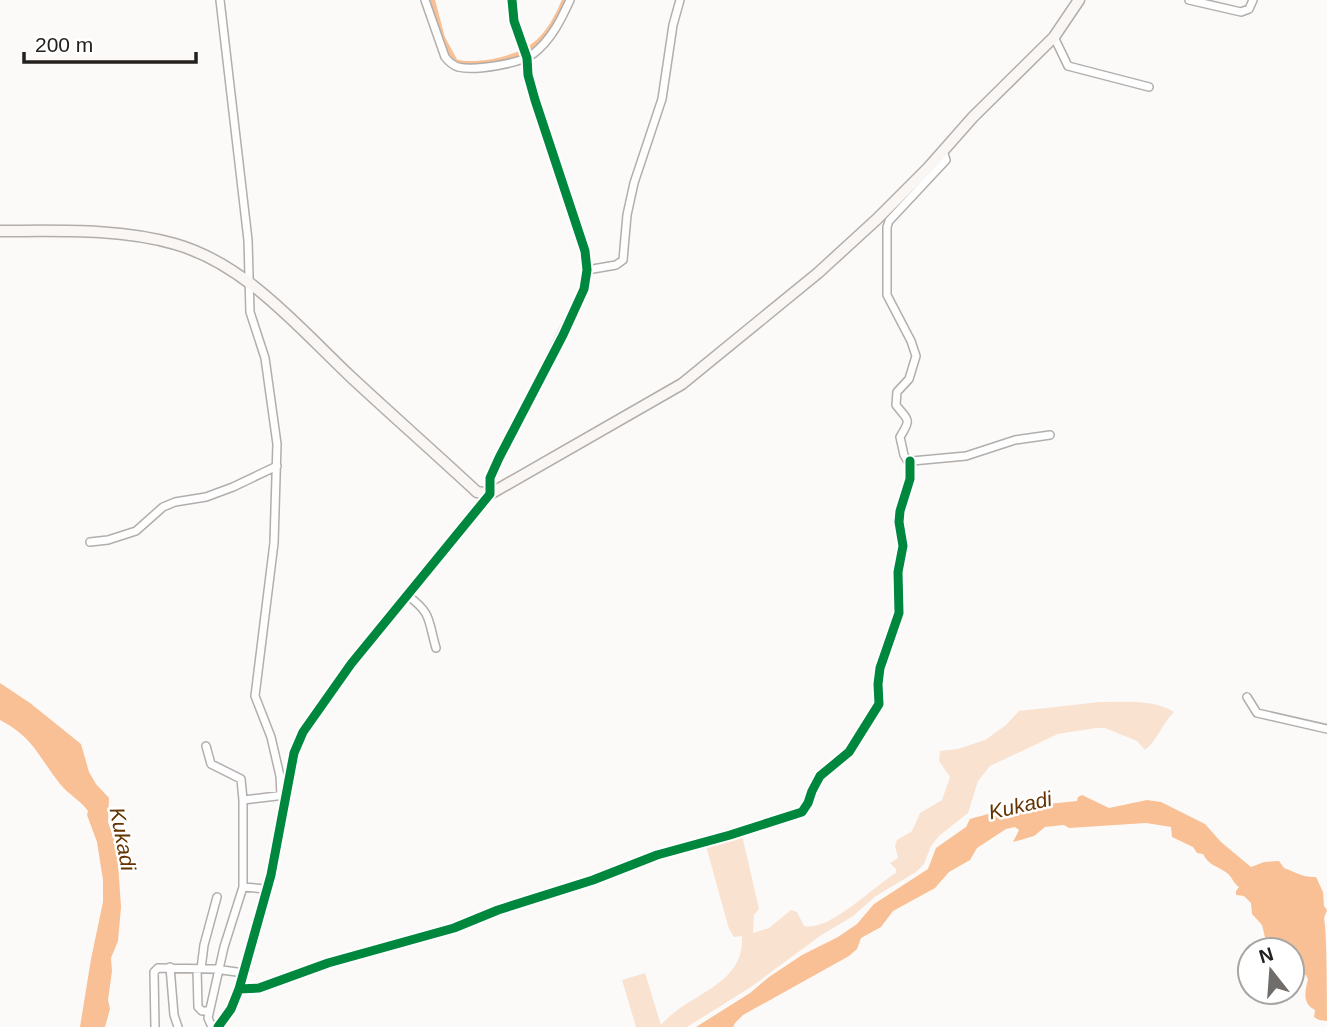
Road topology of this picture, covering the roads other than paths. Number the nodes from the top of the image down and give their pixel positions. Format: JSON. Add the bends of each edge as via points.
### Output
{"nodes":[{"id":1,"x":219,"y":0,"type":"edge"},
{"id":2,"x":425,"y":0,"type":"edge"},
{"id":3,"x":512,"y":0,"type":"edge"},
{"id":4,"x":570,"y":0,"type":"edge"},
{"id":5,"x":680,"y":0,"type":"edge"},
{"id":6,"x":1079,"y":0,"type":"edge"},
{"id":7,"x":1189,"y":0,"type":"edge"},
{"id":8,"x":1253,"y":0,"type":"edge"},
{"id":9,"x":1055,"y":37,"type":"junction"},
{"id":10,"x":525,"y":53,"type":"junction"},
{"id":11,"x":1149,"y":87,"type":"dead end"},
{"id":12,"x":943,"y":151,"type":"junction"},
{"id":13,"x":0,"y":231,"type":"edge"},
{"id":14,"x":587,"y":270,"type":"junction"},
{"id":15,"x":249,"y":283,"type":"junction"},
{"id":16,"x":1050,"y":435,"type":"dead end"},
{"id":17,"x":910,"y":461,"type":"junction"},
{"id":18,"x":277,"y":466,"type":"junction"},
{"id":19,"x":490,"y":494,"type":"junction"},
{"id":20,"x":90,"y":542,"type":"dead end"},
{"id":21,"x":408,"y":596,"type":"junction"},
{"id":22,"x":436,"y":648,"type":"dead end"},
{"id":23,"x":1247,"y":697,"type":"dead end"},
{"id":24,"x":1327,"y":729,"type":"edge"},
{"id":25,"x":206,"y":746,"type":"dead end"},
{"id":26,"x":284,"y":795,"type":"junction"},
{"id":27,"x":243,"y":800,"type":"junction"},
{"id":28,"x":243,"y":887,"type":"junction"},
{"id":29,"x":267,"y":889,"type":"junction"},
{"id":30,"x":217,"y":897,"type":"dead end"},
{"id":31,"x":170,"y":967,"type":"junction"},
{"id":32,"x":199,"y":969,"type":"junction"},
{"id":33,"x":219,"y":970,"type":"junction"},
{"id":34,"x":244,"y":973,"type":"junction"},
{"id":35,"x":239,"y":989,"type":"junction"},
{"id":36,"x":209,"y":1011,"type":"junction"},
{"id":37,"x":155,"y":1027,"type":"edge"},
{"id":38,"x":178,"y":1027,"type":"edge"},
{"id":39,"x":212,"y":1027,"type":"edge"},
{"id":40,"x":218,"y":1027,"type":"edge"}],
"edges":[{"from":1,"to":15,"type":"street","via":[[242,179]]},
{"from":2,"to":10,"type":"street","via":[[440,49],[450,64],[484,67]]},
{"from":3,"to":10,"type":"street"},
{"from":4,"to":10,"type":"street","via":[[543,45]]},
{"from":5,"to":14,"type":"street","via":[[662,99],[634,183],[623,260]]},
{"from":6,"to":9,"type":"main road"},
{"from":7,"to":8,"type":"street","via":[[1241,12],[1249,9]]},
{"from":9,"to":11,"type":"street","via":[[1068,66]]},
{"from":9,"to":12,"type":"main road"},
{"from":10,"to":14,"type":"street"},
{"from":12,"to":17,"type":"street","via":[[946,160],[887,227],[887,295],[916,356],[896,401],[908,419],[900,438],[905,459]]},
{"from":12,"to":19,"type":"main road","via":[[853,242],[689,378]]},
{"from":13,"to":15,"type":"main road","via":[[149,238],[201,254]]},
{"from":14,"to":19,"type":"street","via":[[584,289],[563,335],[490,478]]},
{"from":15,"to":18,"type":"street","via":[[250,313],[265,358]]},
{"from":15,"to":19,"type":"main road","via":[[477,492]]},
{"from":16,"to":17,"type":"street","via":[[1015,440],[966,456]]},
{"from":17,"to":35,"type":"street","via":[[899,523],[903,546],[899,613],[880,668],[878,708],[849,752],[820,776],[802,812],[657,855],[443,932],[328,963],[258,988]]},
{"from":18,"to":20,"type":"street","via":[[215,494],[175,502],[136,531]]},
{"from":18,"to":26,"type":"street","via":[[274,543],[255,696],[271,737]]},
{"from":19,"to":21,"type":"street"},
{"from":21,"to":22,"type":"street","via":[[426,612]]},
{"from":21,"to":26,"type":"street","via":[[351,664],[303,732]]},
{"from":23,"to":24,"type":"street","via":[[1257,713]]},
{"from":25,"to":27,"type":"street","via":[[211,764],[241,779]]},
{"from":26,"to":27,"type":"street"},
{"from":26,"to":29,"type":"street"},
{"from":27,"to":28,"type":"street"},
{"from":28,"to":29,"type":"street"},
{"from":28,"to":33,"type":"street"},
{"from":29,"to":34,"type":"street"},
{"from":30,"to":32,"type":"street"},
{"from":31,"to":32,"type":"street"},
{"from":31,"to":37,"type":"street","via":[[154,972]]},
{"from":31,"to":38,"type":"street"},
{"from":32,"to":33,"type":"street"},
{"from":32,"to":36,"type":"street","via":[[198,1007]]},
{"from":33,"to":34,"type":"street"},
{"from":33,"to":36,"type":"street"},
{"from":34,"to":35,"type":"street"},
{"from":35,"to":40,"type":"street"},
{"from":36,"to":39,"type":"street"}]}
